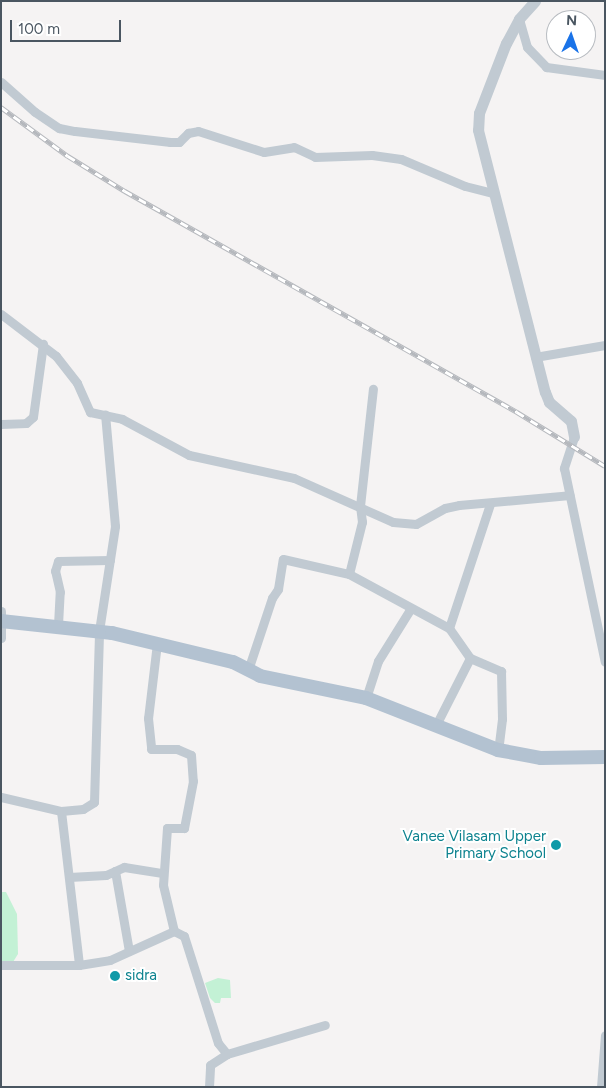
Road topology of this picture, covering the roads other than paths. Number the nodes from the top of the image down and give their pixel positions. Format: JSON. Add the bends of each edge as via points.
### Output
{"nodes":[{"id":1,"x":535,"y":1,"type":"edge"},
{"id":2,"x":519,"y":19,"type":"junction"},
{"id":3,"x":605,"y":75,"type":"edge"},
{"id":4,"x":1,"y":82,"type":"edge"},
{"id":5,"x":492,"y":193,"type":"junction"},
{"id":6,"x":1,"y":314,"type":"edge"},
{"id":7,"x":43,"y":344,"type":"junction"},
{"id":8,"x":605,"y":345,"type":"edge"},
{"id":9,"x":535,"y":357,"type":"junction"},
{"id":10,"x":373,"y":389,"type":"dead end"},
{"id":11,"x":105,"y":414,"type":"junction"},
{"id":12,"x":1,"y":424,"type":"edge"},
{"id":13,"x":574,"y":437,"type":"joint"},
{"id":14,"x":570,"y":495,"type":"junction"},
{"id":15,"x":490,"y":504,"type":"junction"},
{"id":16,"x":360,"y":506,"type":"junction"},
{"id":17,"x":110,"y":560,"type":"junction"},
{"id":18,"x":349,"y":574,"type":"junction"},
{"id":19,"x":411,"y":608,"type":"junction"},
{"id":20,"x":2,"y":618,"type":"edge"},
{"id":21,"x":58,"y":625,"type":"junction"},
{"id":22,"x":449,"y":628,"type":"junction"},
{"id":23,"x":99,"y":631,"type":"junction"},
{"id":24,"x":1,"y":638,"type":"edge"},
{"id":25,"x":156,"y":643,"type":"junction"},
{"id":26,"x":470,"y":658,"type":"junction"},
{"id":27,"x":605,"y":662,"type":"edge"},
{"id":28,"x":248,"y":670,"type":"junction"},
{"id":29,"x":366,"y":698,"type":"junction"},
{"id":30,"x":436,"y":725,"type":"junction"},
{"id":31,"x":498,"y":750,"type":"junction"},
{"id":32,"x":605,"y":757,"type":"edge"},
{"id":33,"x":1,"y":797,"type":"edge"},
{"id":34,"x":61,"y":810,"type":"junction"},
{"id":35,"x":115,"y":871,"type":"junction"},
{"id":36,"x":163,"y":873,"type":"junction"},
{"id":37,"x":69,"y":877,"type":"junction"},
{"id":38,"x":174,"y":931,"type":"junction"},
{"id":39,"x":129,"y":951,"type":"junction"},
{"id":40,"x":1,"y":965,"type":"edge"},
{"id":41,"x":79,"y":965,"type":"junction"},
{"id":42,"x":325,"y":1025,"type":"dead end"},
{"id":43,"x":605,"y":1035,"type":"edge"},
{"id":44,"x":227,"y":1054,"type":"junction"},
{"id":45,"x":210,"y":1087,"type":"edge"},
{"id":46,"x":601,"y":1087,"type":"edge"}],
"edges":[{"from":1,"to":2,"type":"street"},
{"from":2,"to":3,"type":"street","via":[[526,47],[546,68]]},
{"from":2,"to":5,"type":"street","via":[[479,113],[478,130]]},
{"from":4,"to":5,"type":"street","via":[[34,112],[59,128],[75,132],[179,142],[188,133],[198,131],[264,152],[294,147],[314,157],[372,155],[401,160]]},
{"from":5,"to":9,"type":"street"},
{"from":6,"to":7,"type":"street"},
{"from":7,"to":11,"type":"street","via":[[77,383],[90,412]]},
{"from":7,"to":12,"type":"street","via":[[33,417],[26,423]]},
{"from":8,"to":9,"type":"street"},
{"from":9,"to":13,"type":"street","via":[[547,397],[570,419]]},
{"from":10,"to":16,"type":"street"},
{"from":11,"to":16,"type":"street","via":[[122,419],[188,455],[294,478]]},
{"from":11,"to":17,"type":"street","via":[[115,526]]},
{"from":13,"to":14,"type":"street","via":[[565,461]]},
{"from":14,"to":15,"type":"street"},
{"from":14,"to":27,"type":"street"},
{"from":15,"to":16,"type":"street","via":[[445,508],[428,519],[407,524],[393,522]]},
{"from":15,"to":22,"type":"street"},
{"from":16,"to":18,"type":"street","via":[[362,522]]},
{"from":17,"to":21,"type":"street","via":[[58,560],[55,571],[60,592]]},
{"from":17,"to":23,"type":"street"},
{"from":18,"to":19,"type":"street"},
{"from":18,"to":28,"type":"street","via":[[283,559],[278,589],[272,598]]},
{"from":19,"to":22,"type":"street"},
{"from":19,"to":29,"type":"street","via":[[378,661]]},
{"from":20,"to":21,"type":"main road"},
{"from":20,"to":24,"type":"street"},
{"from":21,"to":23,"type":"main road"},
{"from":22,"to":26,"type":"street"},
{"from":23,"to":25,"type":"main road"},
{"from":23,"to":34,"type":"street","via":[[94,802],[83,809]]},
{"from":25,"to":28,"type":"main road","via":[[171,652],[210,656]]},
{"from":25,"to":36,"type":"street","via":[[148,718],[151,749],[177,749],[191,755],[193,781],[184,828],[167,828]]},
{"from":26,"to":30,"type":"street"},
{"from":26,"to":31,"type":"street","via":[[501,672],[502,720]]},
{"from":28,"to":29,"type":"main road","via":[[260,676]]},
{"from":29,"to":30,"type":"main road"},
{"from":30,"to":31,"type":"main road"},
{"from":31,"to":32,"type":"main road","via":[[541,758]]},
{"from":33,"to":34,"type":"street"},
{"from":34,"to":37,"type":"street"},
{"from":35,"to":36,"type":"street","via":[[124,867]]},
{"from":35,"to":37,"type":"street","via":[[106,875]]},
{"from":35,"to":39,"type":"street"},
{"from":36,"to":38,"type":"street"},
{"from":37,"to":41,"type":"street"},
{"from":38,"to":39,"type":"street"},
{"from":38,"to":44,"type":"street","via":[[180,932],[188,944],[218,1043]]},
{"from":39,"to":41,"type":"street","via":[[110,960]]},
{"from":40,"to":41,"type":"street"},
{"from":42,"to":44,"type":"street"},
{"from":43,"to":46,"type":"street"},
{"from":44,"to":45,"type":"street","via":[[210,1065]]}]}
